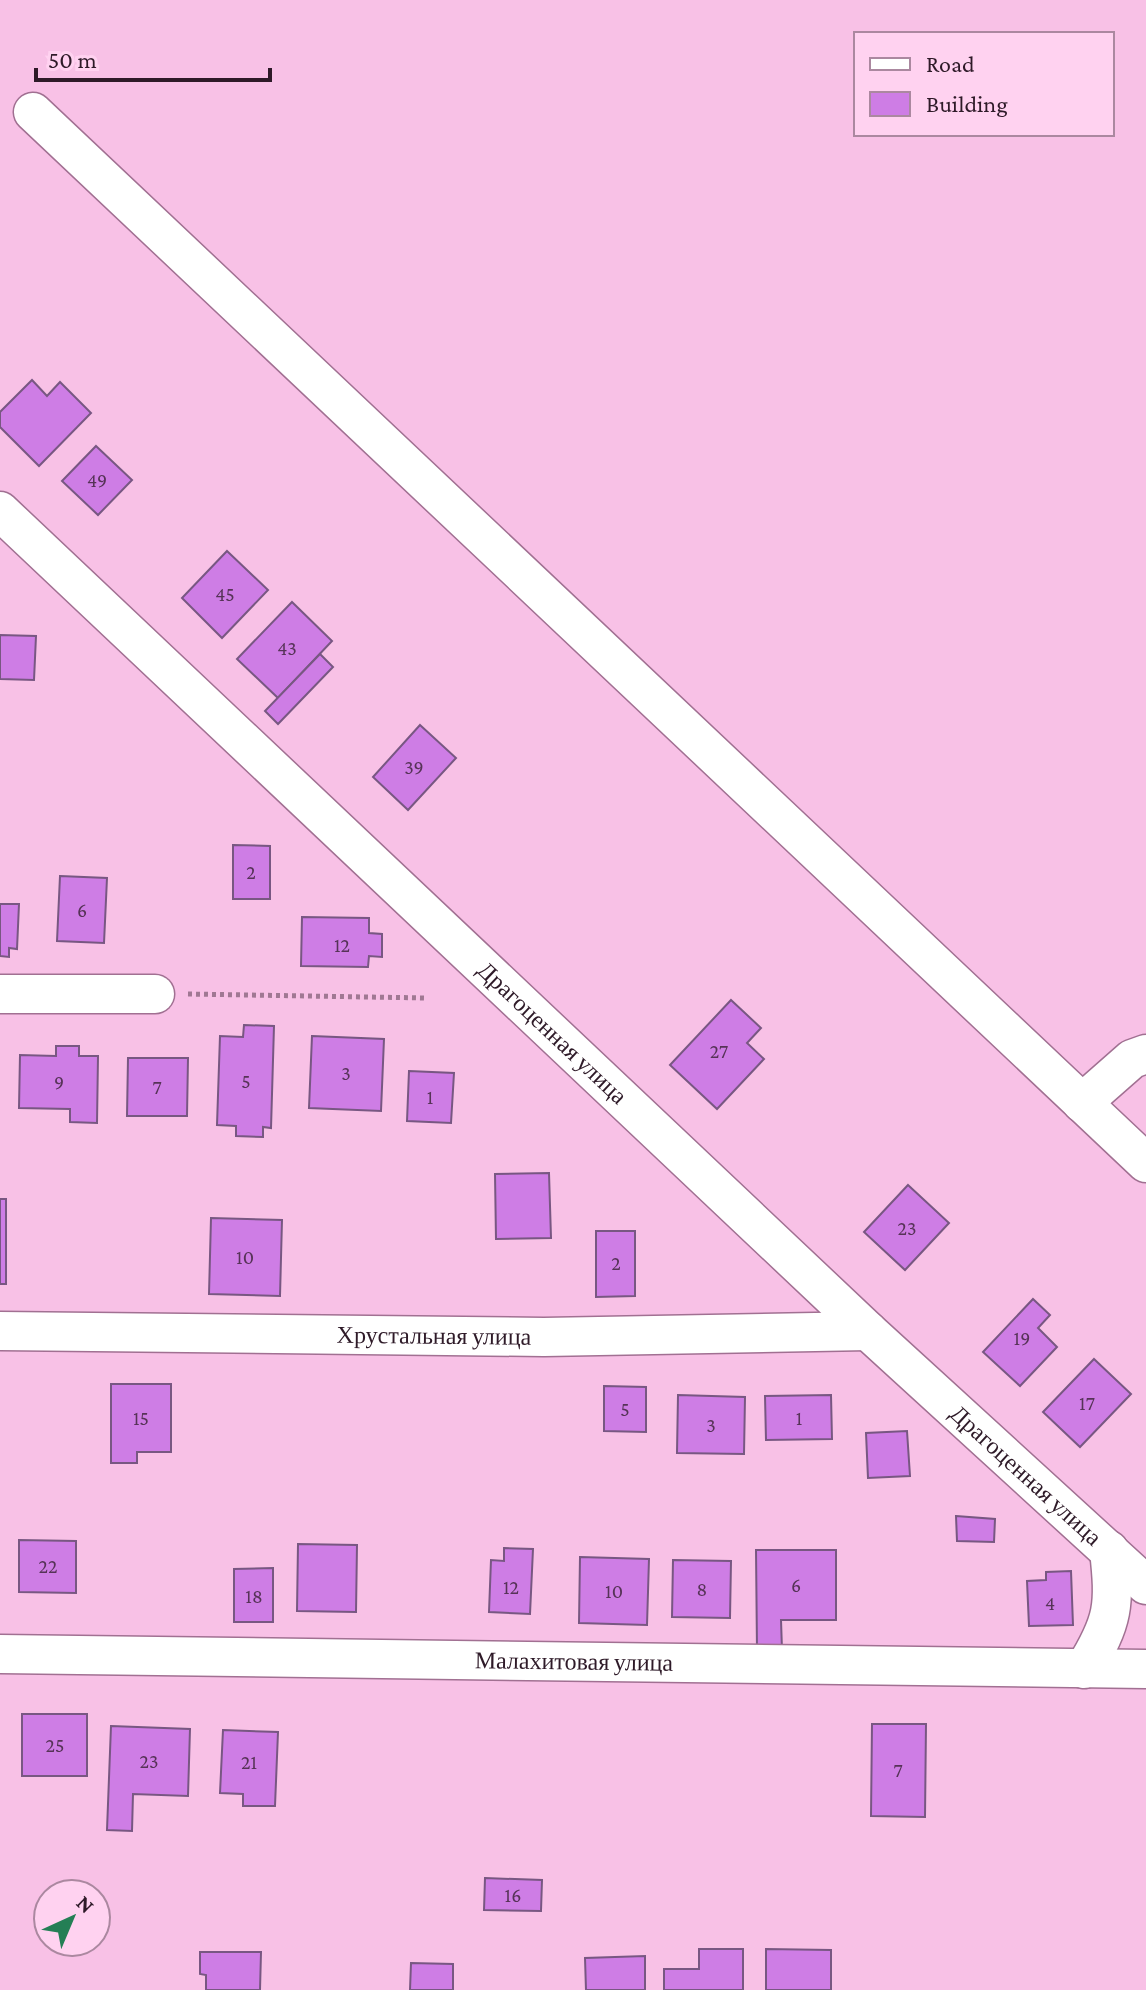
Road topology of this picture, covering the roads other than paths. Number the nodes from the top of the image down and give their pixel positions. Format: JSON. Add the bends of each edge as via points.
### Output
{"nodes":[{"id":1,"x":33,"y":112,"type":"dead end"},
{"id":2,"x":0,"y":511,"type":"edge"},
{"id":3,"x":0,"y":994,"type":"edge"},
{"id":4,"x":155,"y":994,"type":"road end"},
{"id":5,"x":1146,"y":1054,"type":"edge"},
{"id":6,"x":1082,"y":1103,"type":"junction"},
{"id":7,"x":1146,"y":1163,"type":"edge"},
{"id":8,"x":0,"y":1331,"type":"edge"},
{"id":9,"x":868,"y":1331,"type":"junction"},
{"id":10,"x":1109,"y":1550,"type":"junction"},
{"id":11,"x":1146,"y":1585,"type":"edge"},
{"id":12,"x":0,"y":1654,"type":"edge"},
{"id":13,"x":1084,"y":1669,"type":"junction"},
{"id":14,"x":1146,"y":1669,"type":"edge"}],
"edges":[{"from":1,"to":6,"type":"street"},
{"from":2,"to":9,"type":"street","name":"Драгоценная улица"},
{"from":3,"to":4,"type":"street"},
{"from":5,"to":6,"type":"street","via":[[1132,1059]]},
{"from":6,"to":7,"type":"street"},
{"from":8,"to":9,"type":"street","name":"Хрустальная улица","via":[[544,1337]]},
{"from":9,"to":10,"type":"street","name":"Драгоценная улица"},
{"from":10,"to":11,"type":"street","name":"Драгоценная улица"},
{"from":10,"to":13,"type":"street","via":[[1114,1593],[1107,1632]]},
{"from":12,"to":13,"type":"street","name":"Малахитовая улица"},
{"from":13,"to":14,"type":"street","name":"Малахитовая улица"}]}
